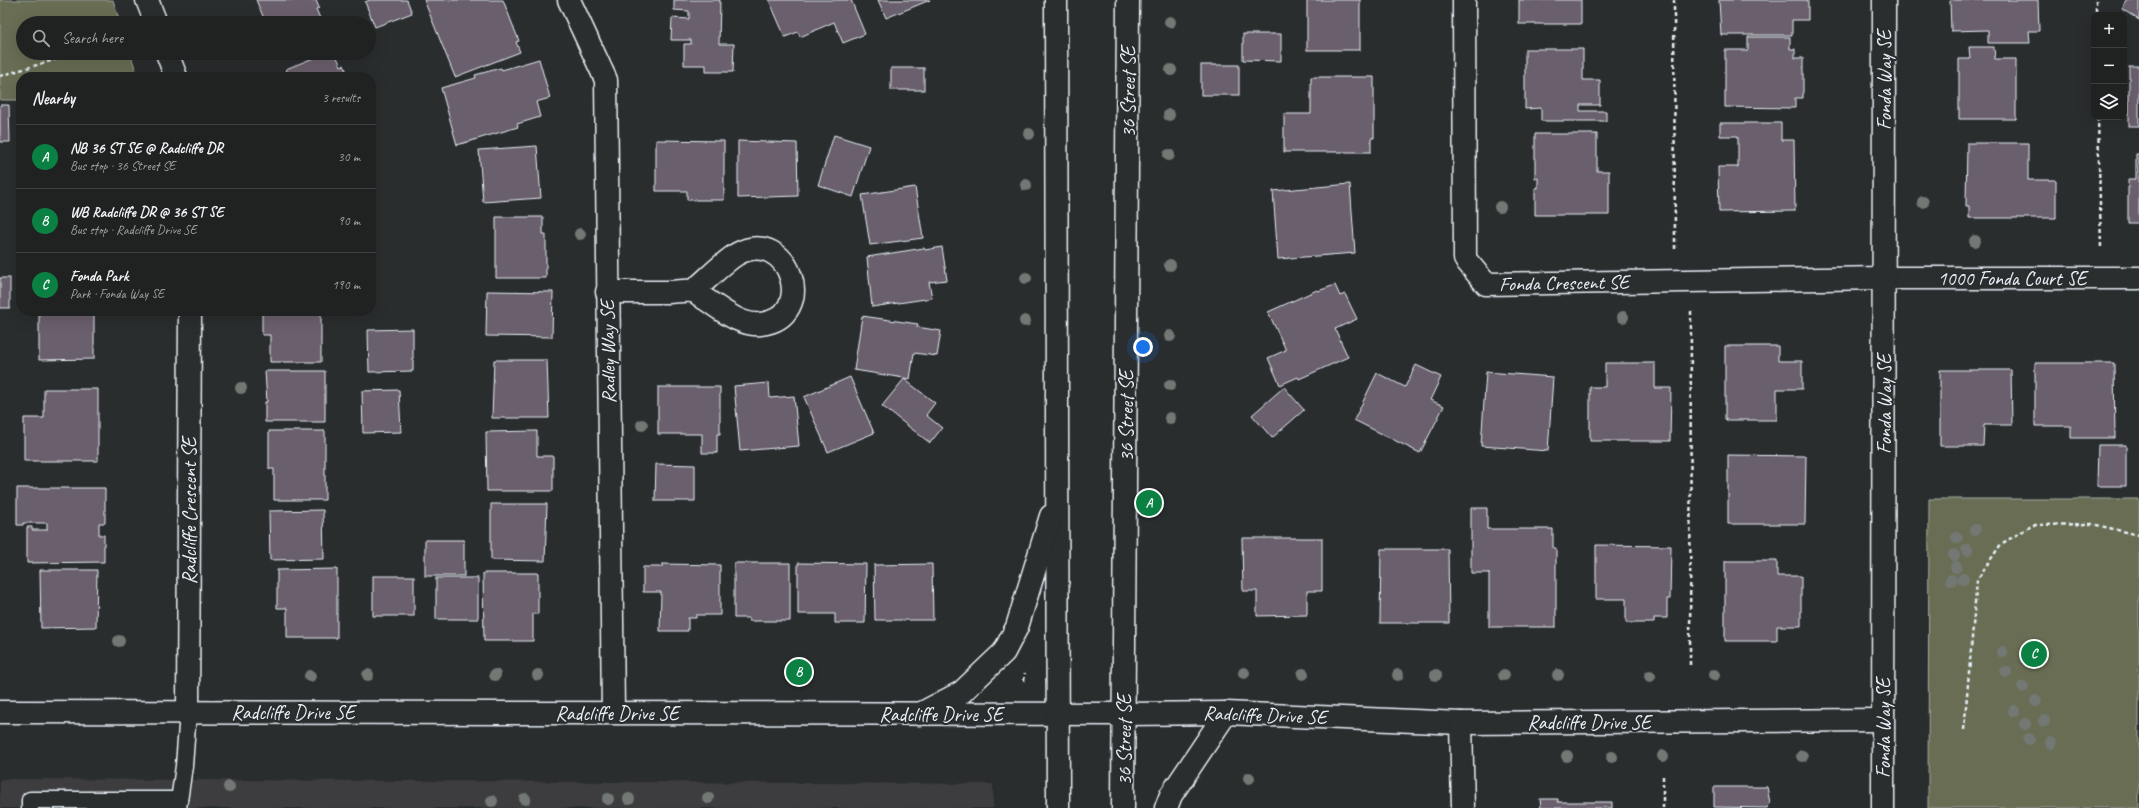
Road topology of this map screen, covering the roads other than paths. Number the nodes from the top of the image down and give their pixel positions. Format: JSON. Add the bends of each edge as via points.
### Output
{"nodes":[{"id":1,"x":147,"y":0,"type":"edge"},
{"id":2,"x":569,"y":0,"type":"edge"},
{"id":3,"x":1056,"y":0,"type":"edge"},
{"id":4,"x":1128,"y":0,"type":"edge"},
{"id":5,"x":1464,"y":0,"type":"edge"},
{"id":6,"x":1884,"y":0,"type":"edge"},
{"id":7,"x":153,"y":16,"type":"edge"},
{"id":8,"x":170,"y":60,"type":"edge"},
{"id":9,"x":174,"y":72,"type":"edge"},
{"id":10,"x":1885,"y":278,"type":"junction"},
{"id":11,"x":2139,"y":278,"type":"edge"},
{"id":12,"x":693,"y":291,"type":"dead end"},
{"id":13,"x":607,"y":292,"type":"junction"},
{"id":14,"x":190,"y":316,"type":"edge"},
{"id":15,"x":1058,"y":494,"type":"junction"},
{"id":16,"x":0,"y":712,"type":"edge"},
{"id":17,"x":188,"y":712,"type":"junction"},
{"id":18,"x":613,"y":712,"type":"junction"},
{"id":19,"x":1226,"y":713,"type":"junction"},
{"id":20,"x":920,"y":714,"type":"junction"},
{"id":21,"x":1058,"y":714,"type":"junction"},
{"id":22,"x":1124,"y":714,"type":"junction"},
{"id":23,"x":1882,"y":720,"type":"junction"},
{"id":24,"x":1461,"y":723,"type":"junction"},
{"id":25,"x":97,"y":804,"type":"edge"},
{"id":26,"x":178,"y":804,"type":"edge"},
{"id":27,"x":30,"y":808,"type":"edge"},
{"id":28,"x":1058,"y":808,"type":"edge"},
{"id":29,"x":1124,"y":808,"type":"edge"},
{"id":30,"x":1166,"y":808,"type":"edge"},
{"id":31,"x":1463,"y":808,"type":"edge"},
{"id":32,"x":1883,"y":808,"type":"edge"}],
"edges":[{"from":1,"to":7,"type":"street"},
{"from":2,"to":13,"type":"street","name":"Radley Way SE","via":[[606,80]]},
{"from":3,"to":15,"type":"street"},
{"from":4,"to":22,"type":"street","name":"36 Street SE"},
{"from":5,"to":10,"type":"street","name":"Fonda Crescent SE","via":[[1465,259],[1486,284]]},
{"from":6,"to":10,"type":"street","name":"Fonda Way SE"},
{"from":8,"to":9,"type":"street"},
{"from":10,"to":11,"type":"street","name":"1000 Fonda Court SE"},
{"from":10,"to":23,"type":"street","name":"Fonda Way SE"},
{"from":12,"to":13,"type":"street"},
{"from":13,"to":18,"type":"street","name":"Radley Way SE"},
{"from":14,"to":17,"type":"street","name":"Radcliffe Crescent SE"},
{"from":15,"to":20,"type":"street","via":[[1017,627],[1004,652],[962,692]]},
{"from":15,"to":21,"type":"street"},
{"from":16,"to":17,"type":"street","name":"Radcliffe Drive SE"},
{"from":17,"to":18,"type":"street","name":"Radcliffe Drive SE"},
{"from":17,"to":26,"type":"lane"},
{"from":18,"to":20,"type":"street","name":"Radcliffe Drive SE"},
{"from":19,"to":22,"type":"street","name":"Radcliffe Drive SE"},
{"from":19,"to":24,"type":"street","name":"Radcliffe Drive SE"},
{"from":19,"to":30,"type":"street","via":[[1171,796]]},
{"from":20,"to":21,"type":"street","name":"Radcliffe Drive SE"},
{"from":21,"to":22,"type":"street","name":"Radcliffe Drive SE"},
{"from":21,"to":28,"type":"street"},
{"from":22,"to":29,"type":"street","name":"36 Street SE"},
{"from":23,"to":24,"type":"street","name":"Radcliffe Drive SE"},
{"from":23,"to":32,"type":"street","name":"Fonda Way SE"},
{"from":24,"to":31,"type":"street"},
{"from":25,"to":26,"type":"lane"},
{"from":25,"to":27,"type":"lane","via":[[30,800]]}]}
